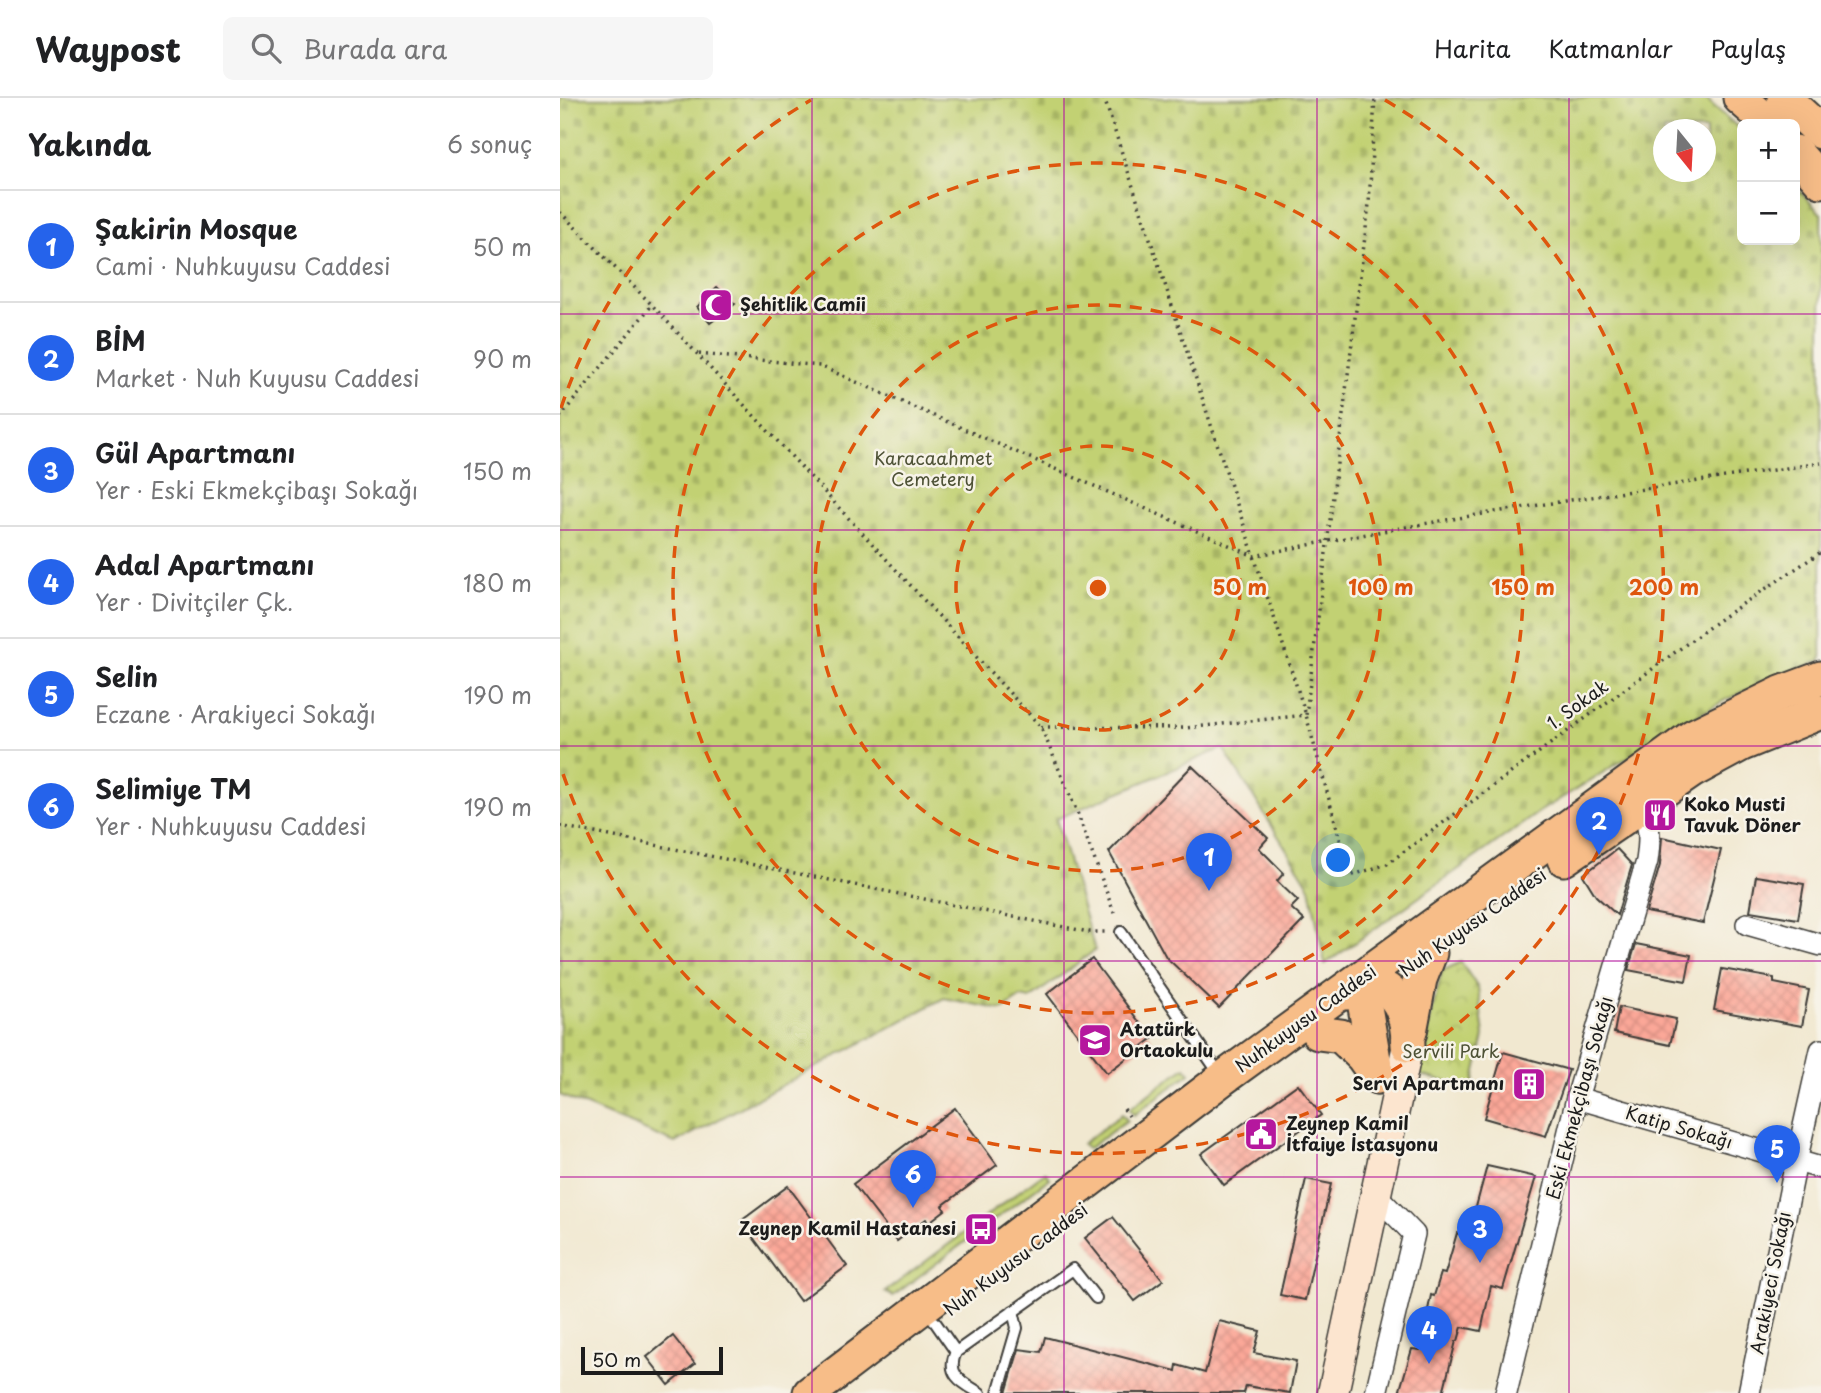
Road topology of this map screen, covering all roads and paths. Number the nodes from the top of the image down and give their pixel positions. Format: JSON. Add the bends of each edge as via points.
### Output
{"nodes":[{"id":1,"x":1104,"y":98,"type":"edge"},
{"id":2,"x":1375,"y":98,"type":"edge"},
{"id":3,"x":1740,"y":98,"type":"edge"},
{"id":4,"x":1784,"y":98,"type":"edge"},
{"id":5,"x":1764,"y":119,"type":"edge"},
{"id":6,"x":1821,"y":132,"type":"edge"},
{"id":7,"x":1800,"y":158,"type":"edge"},
{"id":8,"x":1821,"y":181,"type":"edge"},
{"id":9,"x":560,"y":212,"type":"edge"},
{"id":10,"x":652,"y":305,"type":"junction"},
{"id":11,"x":697,"y":354,"type":"junction"},
{"id":12,"x":560,"y":418,"type":"edge"},
{"id":13,"x":1821,"y":463,"type":"edge"},
{"id":14,"x":1327,"y":541,"type":"junction"},
{"id":15,"x":1821,"y":552,"type":"edge"},
{"id":16,"x":1254,"y":556,"type":"junction"},
{"id":17,"x":1821,"y":678,"type":"edge"},
{"id":18,"x":1821,"y":712,"type":"edge"},
{"id":19,"x":1306,"y":715,"type":"junction"},
{"id":20,"x":1041,"y":727,"type":"junction"},
{"id":21,"x":1640,"y":805,"type":"junction"},
{"id":22,"x":560,"y":826,"type":"edge"},
{"id":23,"x":1747,"y":923,"type":"dead end"},
{"id":24,"x":1121,"y":932,"type":"junction"},
{"id":25,"x":1821,"y":945,"type":"edge"},
{"id":26,"x":1430,"y":953,"type":"junction"},
{"id":27,"x":1364,"y":988,"type":"junction"},
{"id":28,"x":1318,"y":1033,"type":"junction"},
{"id":29,"x":1408,"y":1045,"type":"junction"},
{"id":30,"x":1821,"y":1050,"type":"edge"},
{"id":31,"x":1377,"y":1077,"type":"junction"},
{"id":32,"x":1219,"y":1094,"type":"junction"},
{"id":33,"x":1577,"y":1098,"type":"junction"},
{"id":34,"x":1124,"y":1109,"type":"dead end"},
{"id":35,"x":1133,"y":1121,"type":"dead end"},
{"id":36,"x":1796,"y":1162,"type":"junction"},
{"id":37,"x":1821,"y":1168,"type":"edge"},
{"id":38,"x":1376,"y":1195,"type":"junction"},
{"id":39,"x":1096,"y":1298,"type":"dead end"},
{"id":40,"x":1013,"y":1311,"type":"junction"},
{"id":41,"x":934,"y":1322,"type":"junction"},
{"id":42,"x":956,"y":1352,"type":"junction"},
{"id":43,"x":810,"y":1393,"type":"edge"},
{"id":44,"x":841,"y":1393,"type":"edge"},
{"id":45,"x":980,"y":1393,"type":"edge"},
{"id":46,"x":998,"y":1393,"type":"edge"},
{"id":47,"x":1315,"y":1393,"type":"edge"},
{"id":48,"x":1333,"y":1393,"type":"edge"},
{"id":49,"x":1376,"y":1393,"type":"edge"},
{"id":50,"x":1506,"y":1393,"type":"edge"},
{"id":51,"x":1749,"y":1393,"type":"edge"}],
"edges":[{"from":1,"to":16,"type":"path"},
{"from":2,"to":14,"type":"path","via":[[1369,205]]},
{"from":3,"to":5,"type":"main road"},
{"from":4,"to":6,"type":"main road"},
{"from":7,"to":8,"type":"main road"},
{"from":9,"to":10,"type":"path"},
{"from":10,"to":11,"type":"path"},
{"from":10,"to":12,"type":"path"},
{"from":11,"to":16,"type":"path","via":[[820,366]]},
{"from":11,"to":20,"type":"path"},
{"from":13,"to":14,"type":"path"},
{"from":14,"to":16,"type":"path"},
{"from":14,"to":19,"type":"path"},
{"from":15,"to":19,"type":"path","name":"1. Sokak","via":[[1723,617],[1387,864],[1350,876]]},
{"from":16,"to":19,"type":"path"},
{"from":17,"to":27,"type":"main road","name":"Nuhkuyusu Caddesi","via":[[1693,736]]},
{"from":18,"to":21,"type":"main road","name":"Nuh Kuyusu Caddesi","via":[[1742,744]]},
{"from":19,"to":20,"type":"path","via":[[1186,728]]},
{"from":20,"to":24,"type":"path"},
{"from":21,"to":26,"type":"main road","name":"Nuh Kuyusu Caddesi"},
{"from":21,"to":33,"type":"street","name":"Eski Ekmekçibaşı Sokağı","via":[[1651,837],[1647,862]]},
{"from":22,"to":24,"type":"path","via":[[1089,932]]},
{"from":23,"to":25,"type":"street"},
{"from":24,"to":32,"type":"lane"},
{"from":26,"to":27,"type":"main road","name":"Nuh Kuyusu Caddesi"},
{"from":26,"to":29,"type":"main road","via":[[1420,979]]},
{"from":27,"to":28,"type":"main road","name":"Nuh Kuyusu Caddesi"},
{"from":27,"to":29,"type":"main road","via":[[1398,1000],[1406,1015]]},
{"from":27,"to":31,"type":"main road"},
{"from":27,"to":32,"type":"main road","name":"Nuhkuyusu Caddesi"},
{"from":28,"to":31,"type":"main road","via":[[1341,1036]]},
{"from":28,"to":32,"type":"main road","name":"Nuh Kuyusu Caddesi","via":[[1256,1078]]},
{"from":29,"to":38,"type":"street"},
{"from":30,"to":36,"type":"street","name":"Arakiyeci Sokağı"},
{"from":31,"to":47,"type":"street","via":[[1378,1101]]},
{"from":32,"to":41,"type":"main road","name":"Nuh Kuyusu Caddesi"},
{"from":32,"to":43,"type":"main road","name":"Nuhkuyusu Caddesi"},
{"from":33,"to":36,"type":"street","name":"Katip Sokağı"},
{"from":33,"to":50,"type":"street","name":"Eski Ekmekçibaşı Sokağı"},
{"from":34,"to":35,"type":"path"},
{"from":36,"to":37,"type":"street","name":"Katip Sokağı"},
{"from":36,"to":51,"type":"street","name":"Arakiyeci Sokağı"},
{"from":38,"to":48,"type":"street"},
{"from":38,"to":49,"type":"street","via":[[1414,1234]]},
{"from":39,"to":40,"type":"lane","via":[[1073,1269]]},
{"from":40,"to":42,"type":"lane"},
{"from":40,"to":46,"type":"lane","via":[[1017,1328]]},
{"from":41,"to":42,"type":"lane"},
{"from":41,"to":44,"type":"main road","name":"Nuh Kuyusu Caddesi"},
{"from":42,"to":45,"type":"lane","via":[[952,1364],[956,1376]]}]}
